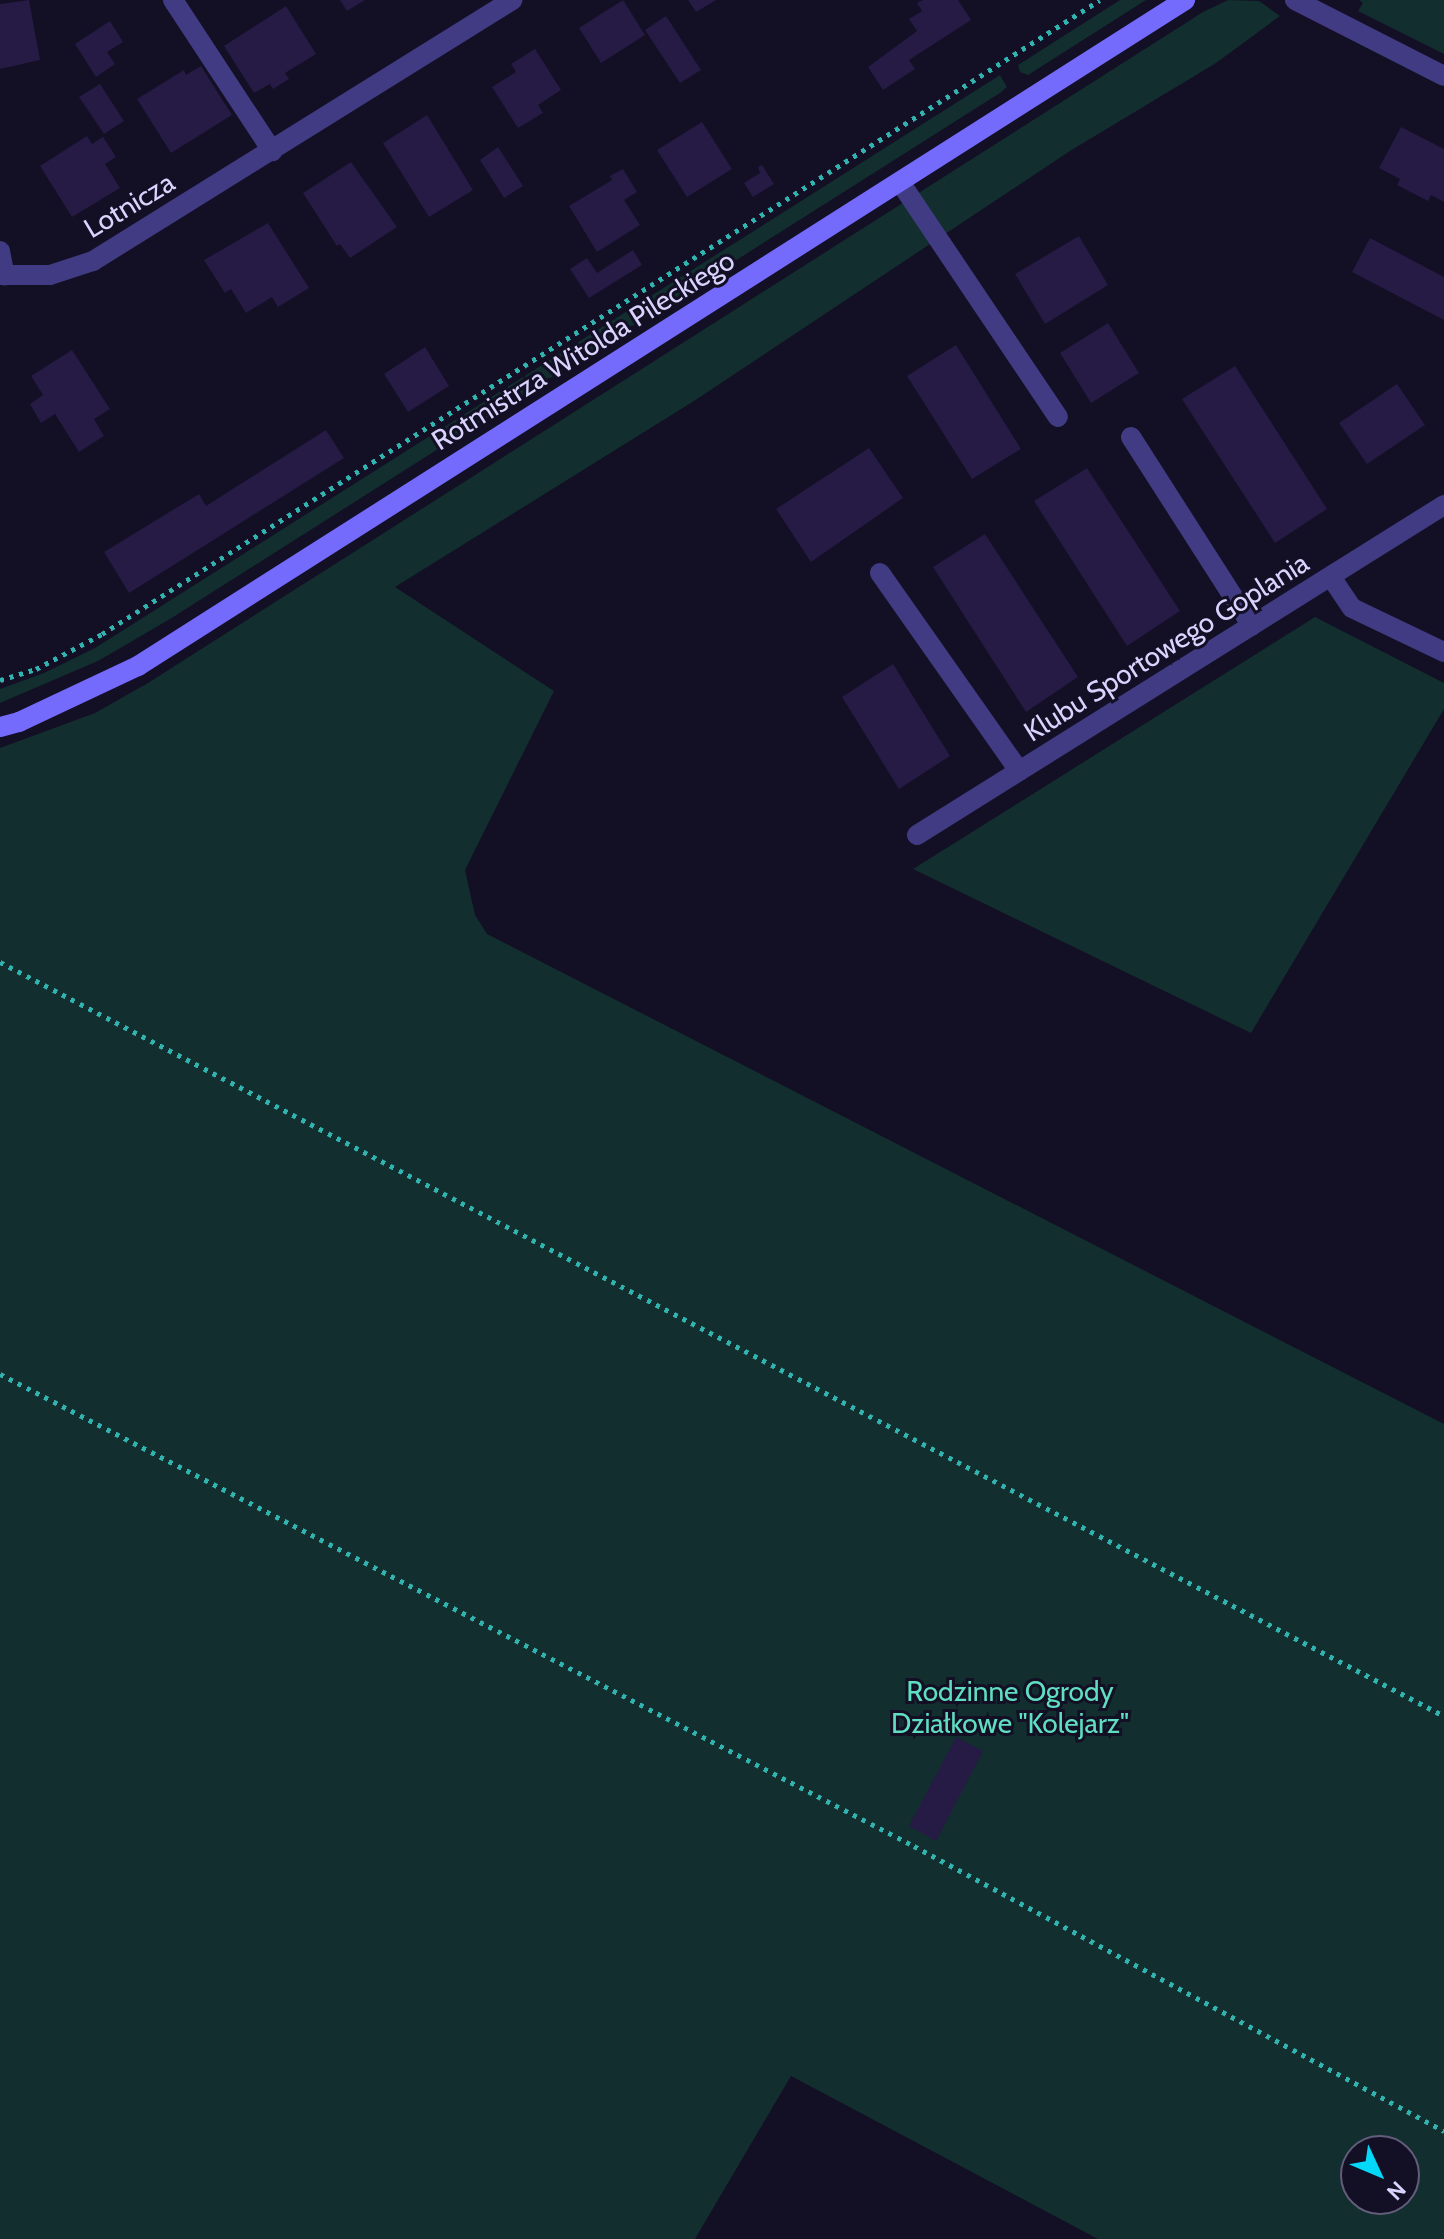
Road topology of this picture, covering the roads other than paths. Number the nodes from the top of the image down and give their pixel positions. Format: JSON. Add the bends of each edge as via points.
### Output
{"nodes":[{"id":1,"x":173,"y":0,"type":"edge"},
{"id":2,"x":513,"y":0,"type":"edge"},
{"id":3,"x":1185,"y":0,"type":"edge"},
{"id":4,"x":1295,"y":0,"type":"edge"},
{"id":5,"x":1444,"y":76,"type":"edge"},
{"id":6,"x":272,"y":151,"type":"junction"},
{"id":7,"x":900,"y":182,"type":"junction"},
{"id":8,"x":0,"y":251,"type":"edge"},
{"id":9,"x":3,"y":276,"type":"edge"},
{"id":10,"x":1058,"y":417,"type":"dead end"},
{"id":11,"x":1131,"y":437,"type":"dead end"},
{"id":12,"x":1444,"y":505,"type":"edge"},
{"id":13,"x":880,"y":573,"type":"dead end"},
{"id":14,"x":1331,"y":577,"type":"junction"},
{"id":15,"x":1252,"y":626,"type":"junction"},
{"id":16,"x":1444,"y":652,"type":"edge"},
{"id":17,"x":0,"y":727,"type":"edge"},
{"id":18,"x":1019,"y":771,"type":"junction"},
{"id":19,"x":917,"y":835,"type":"dead end"}],
"edges":[{"from":1,"to":6,"type":"street"},
{"from":2,"to":6,"type":"street","name":"Lotnicza"},
{"from":3,"to":7,"type":"street","name":"Rotmistrza Witolda Pileckiego"},
{"from":4,"to":5,"type":"street"},
{"from":6,"to":9,"type":"street","name":"Lotnicza","via":[[93,261],[50,275]]},
{"from":7,"to":10,"type":"street"},
{"from":7,"to":17,"type":"street","name":"Rotmistrza Witolda Pileckiego","via":[[138,666]]},
{"from":8,"to":9,"type":"street","name":"Lotnicza"},
{"from":11,"to":15,"type":"street"},
{"from":12,"to":14,"type":"street","name":"Klubu Sportowego Goplania"},
{"from":13,"to":18,"type":"street"},
{"from":14,"to":15,"type":"street","name":"Klubu Sportowego Goplania"},
{"from":14,"to":16,"type":"street","via":[[1352,608]]},
{"from":15,"to":18,"type":"street","name":"Klubu Sportowego Goplania"},
{"from":18,"to":19,"type":"street","name":"Klubu Sportowego Goplania"}]}
